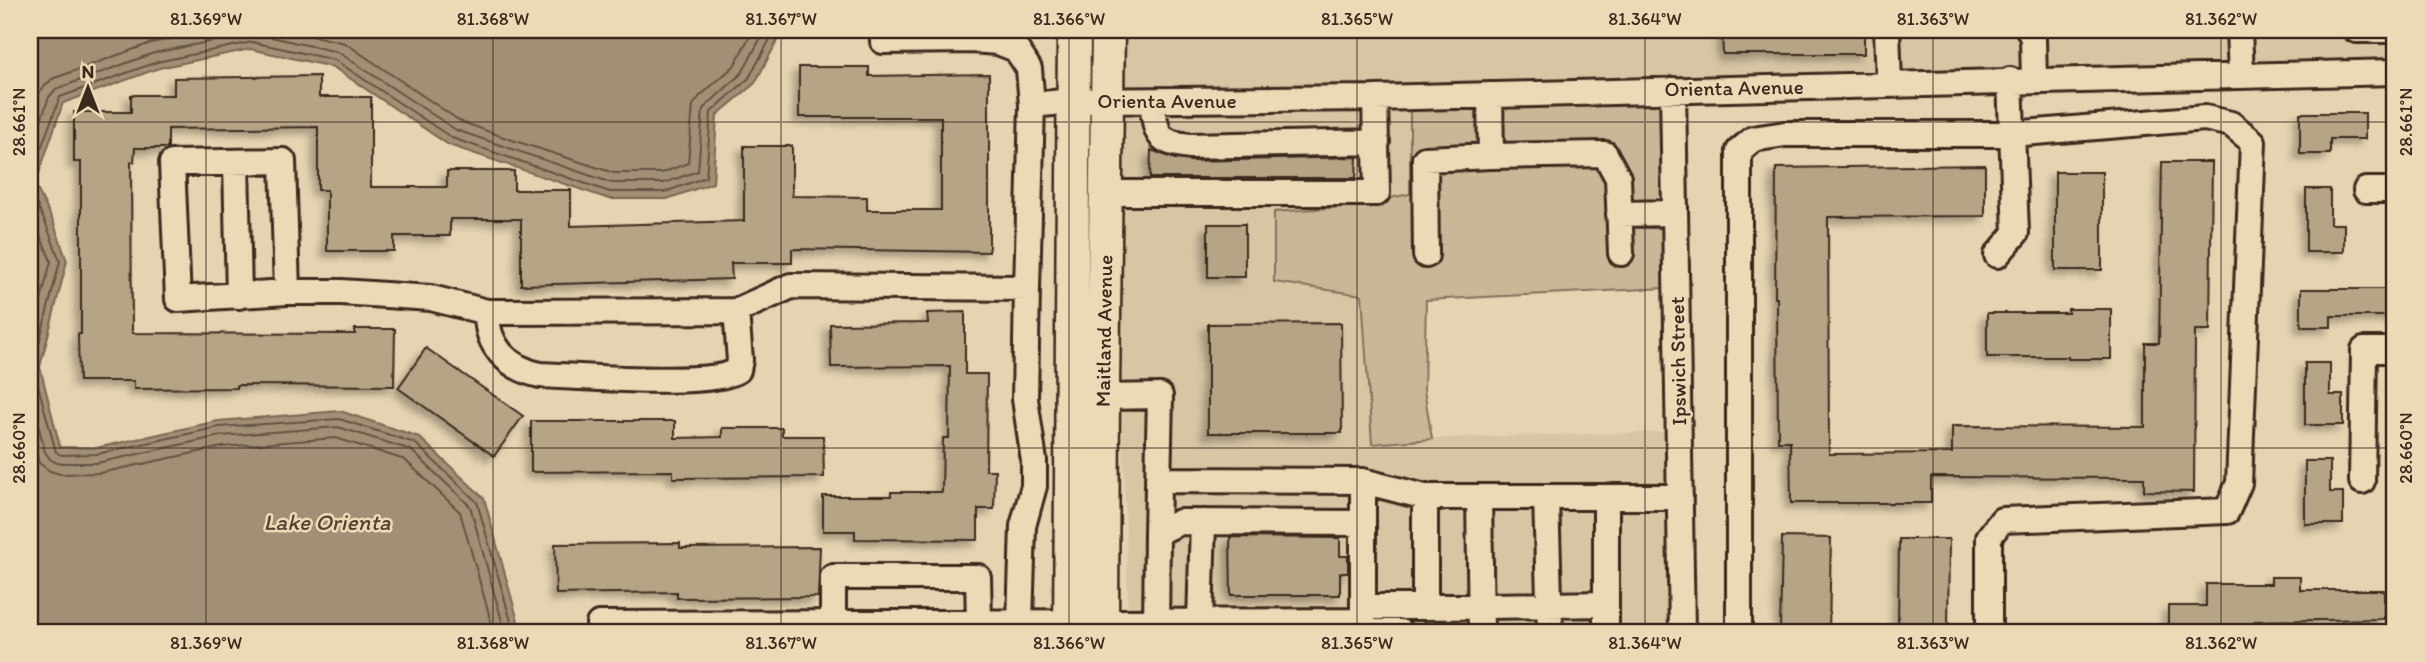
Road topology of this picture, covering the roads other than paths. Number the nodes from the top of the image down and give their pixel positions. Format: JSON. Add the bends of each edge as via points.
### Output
{"nodes":[{"id":1,"x":1074,"y":30,"type":"edge"},
{"id":2,"x":1108,"y":30,"type":"edge"},
{"id":3,"x":1887,"y":30,"type":"edge"},
{"id":4,"x":2029,"y":30,"type":"edge"},
{"id":5,"x":2239,"y":30,"type":"edge"},
{"id":6,"x":2356,"y":30,"type":"edge"},
{"id":7,"x":2395,"y":30,"type":"edge"},
{"id":8,"x":883,"y":41,"type":"dead end"},
{"id":9,"x":2395,"y":72,"type":"edge"},
{"id":10,"x":2241,"y":75,"type":"junction"},
{"id":11,"x":2022,"y":80,"type":"junction"},
{"id":12,"x":1889,"y":84,"type":"junction"},
{"id":13,"x":1673,"y":90,"type":"junction"},
{"id":14,"x":1490,"y":95,"type":"junction"},
{"id":15,"x":1375,"y":98,"type":"junction"},
{"id":16,"x":1073,"y":101,"type":"junction"},
{"id":17,"x":1107,"y":101,"type":"junction"},
{"id":18,"x":1152,"y":102,"type":"junction"},
{"id":19,"x":1032,"y":105,"type":"junction"},
{"id":20,"x":2011,"y":134,"type":"junction"},
{"id":21,"x":1377,"y":142,"type":"junction"},
{"id":22,"x":1491,"y":156,"type":"junction"},
{"id":23,"x":236,"y":162,"type":"junction"},
{"id":24,"x":2366,"y":190,"type":"dead end"},
{"id":25,"x":2395,"y":190,"type":"edge"},
{"id":26,"x":1106,"y":193,"type":"junction"},
{"id":27,"x":1675,"y":213,"type":"junction"},
{"id":28,"x":1619,"y":214,"type":"junction"},
{"id":29,"x":1621,"y":253,"type":"dead end"},
{"id":30,"x":1426,"y":255,"type":"dead end"},
{"id":31,"x":1997,"y":255,"type":"dead end"},
{"id":32,"x":1027,"y":288,"type":"junction"},
{"id":33,"x":287,"y":292,"type":"junction"},
{"id":34,"x":239,"y":296,"type":"junction"},
{"id":35,"x":736,"y":310,"type":"junction"},
{"id":36,"x":487,"y":313,"type":"junction"},
{"id":37,"x":2395,"y":351,"type":"edge"},
{"id":38,"x":1102,"y":397,"type":"junction"},
{"id":39,"x":1158,"y":480,"type":"junction"},
{"id":40,"x":1363,"y":481,"type":"junction"},
{"id":41,"x":2362,"y":481,"type":"dead end"},
{"id":42,"x":1425,"y":497,"type":"junction"},
{"id":43,"x":1479,"y":497,"type":"junction"},
{"id":44,"x":1546,"y":497,"type":"junction"},
{"id":45,"x":1606,"y":497,"type":"junction"},
{"id":46,"x":1680,"y":497,"type":"junction"},
{"id":47,"x":1203,"y":522,"type":"junction"},
{"id":48,"x":1363,"y":523,"type":"junction"},
{"id":49,"x":1157,"y":533,"type":"junction"},
{"id":50,"x":1606,"y":604,"type":"junction"},
{"id":51,"x":1550,"y":605,"type":"junction"},
{"id":52,"x":1480,"y":606,"type":"junction"},
{"id":53,"x":1425,"y":607,"type":"junction"},
{"id":54,"x":833,"y":622,"type":"junction"},
{"id":55,"x":979,"y":622,"type":"junction"},
{"id":56,"x":1020,"y":622,"type":"junction"},
{"id":57,"x":1200,"y":622,"type":"junction"},
{"id":58,"x":1363,"y":623,"type":"edge"},
{"id":59,"x":599,"y":624,"type":"dead end"},
{"id":60,"x":1070,"y":627,"type":"edge"},
{"id":61,"x":1102,"y":627,"type":"edge"},
{"id":62,"x":1156,"y":627,"type":"edge"},
{"id":63,"x":1314,"y":627,"type":"edge"},
{"id":64,"x":1399,"y":632,"type":"edge"},
{"id":65,"x":1480,"y":632,"type":"edge"},
{"id":66,"x":1550,"y":632,"type":"edge"},
{"id":67,"x":1606,"y":632,"type":"edge"},
{"id":68,"x":1682,"y":632,"type":"edge"},
{"id":69,"x":1740,"y":632,"type":"edge"},
{"id":70,"x":1989,"y":632,"type":"edge"}],
"edges":[{"from":1,"to":16,"type":"main road","name":"Maitland Avenue"},
{"from":2,"to":17,"type":"main road","name":"Maitland Avenue"},
{"from":3,"to":12,"type":"street"},
{"from":4,"to":11,"type":"street","via":[[2033,38]]},
{"from":5,"to":10,"type":"street"},
{"from":6,"to":7,"type":"street"},
{"from":8,"to":19,"type":"street","via":[[972,40],[1016,49],[1029,69]]},
{"from":9,"to":10,"type":"street","name":"Orienta Avenue"},
{"from":10,"to":11,"type":"street","name":"Orienta Avenue"},
{"from":11,"to":12,"type":"street","name":"Orienta Avenue"},
{"from":11,"to":20,"type":"street"},
{"from":12,"to":13,"type":"street","name":"Orienta Avenue"},
{"from":13,"to":14,"type":"street","name":"Orienta Avenue"},
{"from":13,"to":27,"type":"street","name":"Ipswich Street"},
{"from":14,"to":15,"type":"street","name":"Orienta Avenue"},
{"from":14,"to":22,"type":"street"},
{"from":15,"to":18,"type":"street","name":"Orienta Avenue"},
{"from":15,"to":21,"type":"street"},
{"from":16,"to":17,"type":"street","name":"Orienta Avenue"},
{"from":16,"to":19,"type":"street","name":"Orienta Avenue"},
{"from":16,"to":60,"type":"main road","name":"Maitland Avenue"},
{"from":17,"to":18,"type":"street","name":"Orienta Avenue"},
{"from":17,"to":26,"type":"main road","name":"Maitland Avenue"},
{"from":18,"to":21,"type":"street","via":[[1156,131],[1171,144]]},
{"from":19,"to":32,"type":"street"},
{"from":20,"to":31,"type":"street","via":[[2016,233]]},
{"from":20,"to":69,"type":"street","via":[[1785,134],[1753,139],[1739,151]]},
{"from":20,"to":70,"type":"street","via":[[2205,118],[2231,124],[2253,142],[2239,483],[2227,511],[2002,520],[1989,537]]},
{"from":21,"to":26,"type":"street","via":[[1377,193]]},
{"from":22,"to":28,"type":"street","via":[[1605,154],[1618,178]]},
{"from":22,"to":30,"type":"street","via":[[1425,159]]},
{"from":23,"to":33,"type":"street","via":[[283,161]]},
{"from":23,"to":34,"type":"street"},
{"from":23,"to":34,"type":"street","via":[[172,163],[178,299]]},
{"from":24,"to":25,"type":"street"},
{"from":26,"to":38,"type":"main road","name":"Maitland Avenue"},
{"from":27,"to":28,"type":"street"},
{"from":27,"to":46,"type":"street","name":"Ipswich Street"},
{"from":28,"to":29,"type":"street"},
{"from":32,"to":35,"type":"street","via":[[790,286]]},
{"from":32,"to":56,"type":"street","via":[[1025,399],[1034,486],[1023,526]]},
{"from":33,"to":34,"type":"street"},
{"from":33,"to":36,"type":"street","via":[[431,298]]},
{"from":35,"to":36,"type":"street"},
{"from":35,"to":36,"type":"street","via":[[738,370],[693,380],[523,372],[496,346],[486,327]]},
{"from":37,"to":41,"type":"street","via":[[2364,350]]},
{"from":38,"to":39,"type":"street","via":[[1160,396]]},
{"from":38,"to":61,"type":"main road","name":"Maitland Avenue"},
{"from":39,"to":40,"type":"street"},
{"from":39,"to":49,"type":"street"},
{"from":40,"to":42,"type":"street"},
{"from":40,"to":48,"type":"street"},
{"from":42,"to":43,"type":"street"},
{"from":42,"to":53,"type":"street"},
{"from":43,"to":44,"type":"street"},
{"from":43,"to":52,"type":"street"},
{"from":44,"to":45,"type":"street"},
{"from":44,"to":51,"type":"street"},
{"from":45,"to":46,"type":"street"},
{"from":45,"to":50,"type":"street"},
{"from":46,"to":68,"type":"street","name":"Ipswich Street"},
{"from":47,"to":48,"type":"street"},
{"from":47,"to":49,"type":"street","via":[[1180,522]]},
{"from":47,"to":57,"type":"street"},
{"from":48,"to":58,"type":"street"},
{"from":49,"to":62,"type":"street"},
{"from":50,"to":51,"type":"street"},
{"from":50,"to":67,"type":"street"},
{"from":51,"to":52,"type":"street"},
{"from":51,"to":66,"type":"street"},
{"from":52,"to":53,"type":"street"},
{"from":52,"to":65,"type":"street"},
{"from":53,"to":58,"type":"street"},
{"from":54,"to":55,"type":"street"},
{"from":54,"to":55,"type":"street","via":[[833,578],[978,576]]},
{"from":54,"to":59,"type":"street"},
{"from":55,"to":56,"type":"street"},
{"from":56,"to":60,"type":"street"},
{"from":57,"to":62,"type":"street"},
{"from":57,"to":63,"type":"street"},
{"from":58,"to":63,"type":"street"},
{"from":58,"to":64,"type":"street"},
{"from":60,"to":61,"type":"street"},
{"from":61,"to":62,"type":"street"}]}
